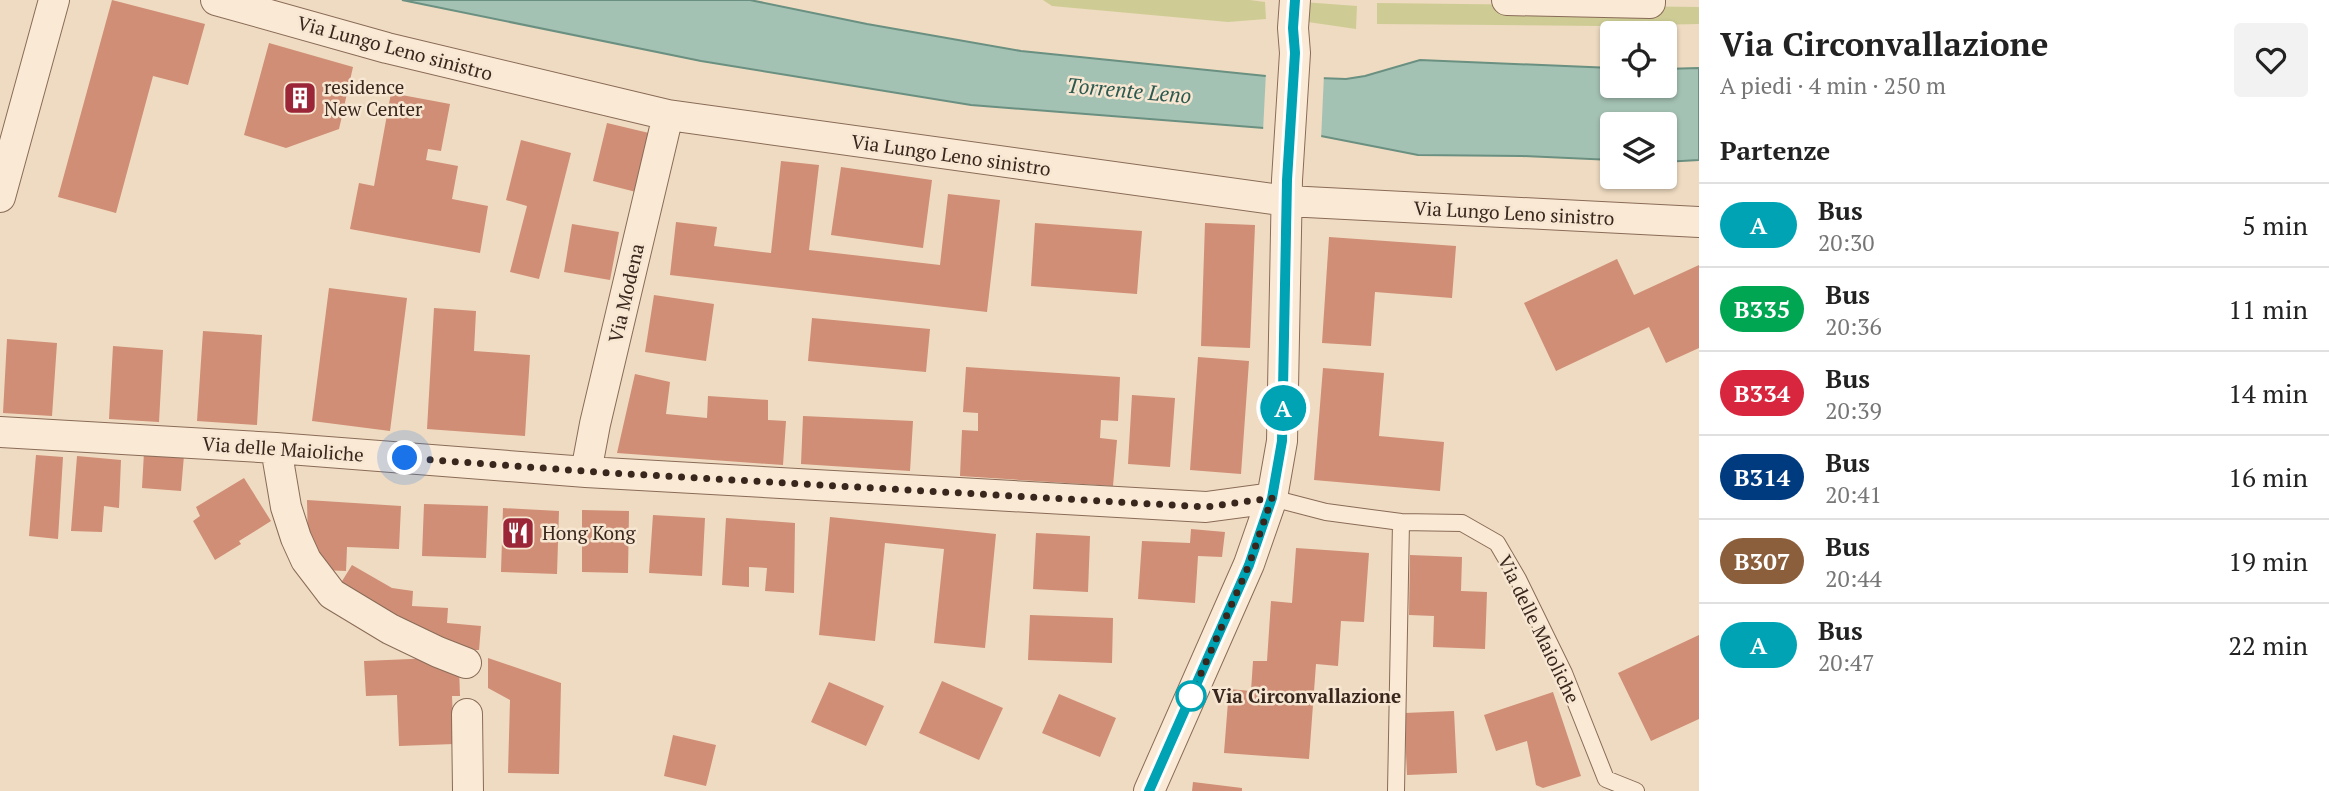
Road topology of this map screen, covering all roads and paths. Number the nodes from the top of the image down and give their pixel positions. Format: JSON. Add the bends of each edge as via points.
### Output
{"nodes":[{"id":1,"x":54,"y":0,"type":"edge"},
{"id":2,"x":216,"y":0,"type":"edge"},
{"id":3,"x":1295,"y":0,"type":"edge"},
{"id":4,"x":1507,"y":0,"type":"edge"},
{"id":5,"x":1650,"y":1,"type":"edge"},
{"id":6,"x":668,"y":115,"type":"junction"},
{"id":7,"x":0,"y":197,"type":"edge"},
{"id":8,"x":1287,"y":201,"type":"junction"},
{"id":9,"x":1699,"y":222,"type":"edge"},
{"id":10,"x":0,"y":432,"type":"edge"},
{"id":11,"x":276,"y":448,"type":"junction"},
{"id":12,"x":586,"y":471,"type":"junction"},
{"id":13,"x":1272,"y":498,"type":"junction"},
{"id":14,"x":1401,"y":522,"type":"junction"},
{"id":15,"x":466,"y":663,"type":"dead end"},
{"id":16,"x":467,"y":714,"type":"dead end"},
{"id":17,"x":468,"y":791,"type":"edge"},
{"id":18,"x":1149,"y":791,"type":"edge"},
{"id":19,"x":1396,"y":791,"type":"edge"},
{"id":20,"x":1636,"y":791,"type":"edge"}],
"edges":[{"from":1,"to":7,"type":"street"},
{"from":2,"to":6,"type":"street","name":"Via Lungo Leno sinistro","via":[[387,48]]},
{"from":3,"to":8,"type":"street"},
{"from":4,"to":5,"type":"street"},
{"from":6,"to":8,"type":"street","name":"Via Lungo Leno sinistro"},
{"from":6,"to":12,"type":"street","name":"Via Modena"},
{"from":8,"to":9,"type":"street","name":"Via Lungo Leno sinistro"},
{"from":8,"to":13,"type":"street","via":[[1282,441]]},
{"from":10,"to":11,"type":"street","name":"Via delle Maioliche"},
{"from":11,"to":12,"type":"street","name":"Via delle Maioliche"},
{"from":11,"to":15,"type":"street","via":[[296,538],[332,594],[390,629]]},
{"from":12,"to":13,"type":"street","name":"Via delle Maioliche","via":[[1206,507]]},
{"from":13,"to":14,"type":"lane","name":"Via delle Maioliche","via":[[1326,512]]},
{"from":13,"to":18,"type":"street","via":[[1249,565]]},
{"from":14,"to":19,"type":"lane"},
{"from":14,"to":20,"type":"lane","name":"Via delle Maioliche","via":[[1462,523],[1497,543],[1564,673],[1605,779]]},
{"from":16,"to":17,"type":"street"}]}
